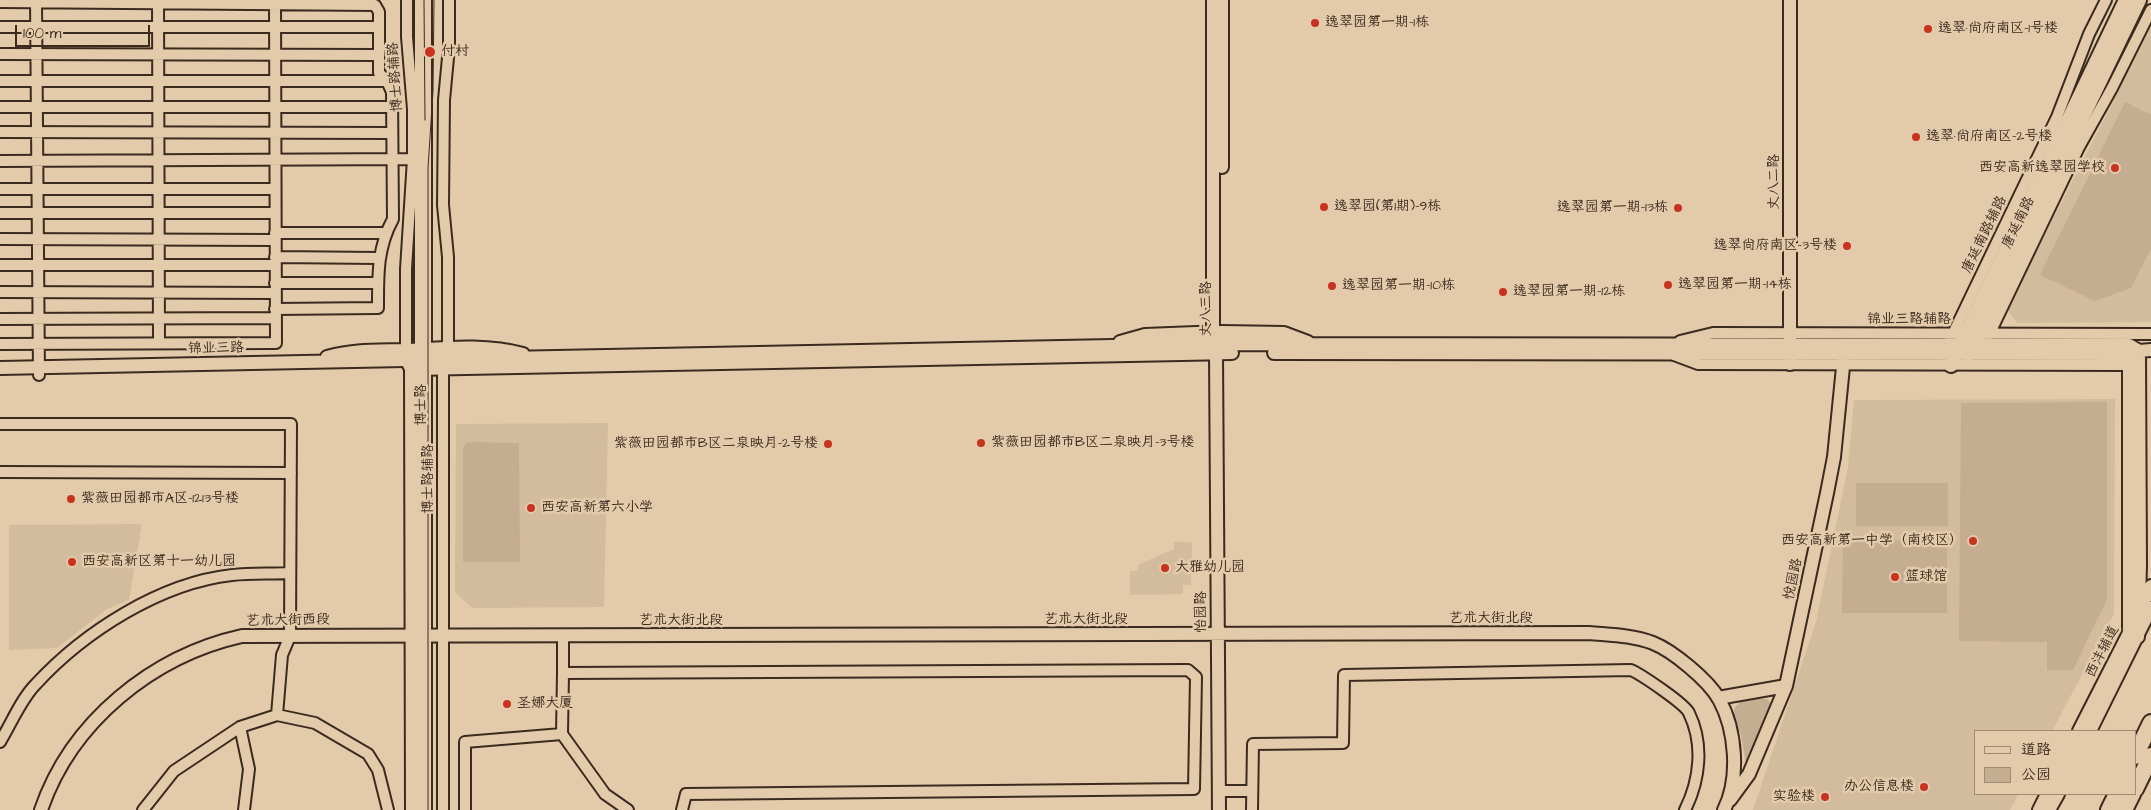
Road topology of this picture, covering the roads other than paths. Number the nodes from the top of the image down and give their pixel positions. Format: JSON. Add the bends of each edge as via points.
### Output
{"nodes":[{"id":1,"x":407,"y":0,"type":"edge"},
{"id":2,"x":422,"y":0,"type":"edge"},
{"id":3,"x":432,"y":0,"type":"edge"},
{"id":4,"x":449,"y":0,"type":"edge"},
{"id":5,"x":1213,"y":0,"type":"edge"},
{"id":6,"x":1222,"y":0,"type":"edge"},
{"id":7,"x":1782,"y":0,"type":"edge"},
{"id":8,"x":1790,"y":0,"type":"edge"},
{"id":9,"x":2106,"y":0,"type":"edge"},
{"id":10,"x":2126,"y":0,"type":"edge"},
{"id":11,"x":2139,"y":0,"type":"edge"},
{"id":12,"x":36,"y":1,"type":"edge"},
{"id":13,"x":158,"y":1,"type":"edge"},
{"id":14,"x":0,"y":2,"type":"edge"},
{"id":15,"x":275,"y":2,"type":"edge"},
{"id":16,"x":2151,"y":10,"type":"edge"},
{"id":17,"x":0,"y":27,"type":"edge"},
{"id":18,"x":36,"y":27,"type":"junction"},
{"id":19,"x":158,"y":27,"type":"junction"},
{"id":20,"x":275,"y":27,"type":"junction"},
{"id":21,"x":379,"y":27,"type":"junction"},
{"id":22,"x":0,"y":54,"type":"edge"},
{"id":23,"x":158,"y":54,"type":"junction"},
{"id":24,"x":275,"y":54,"type":"junction"},
{"id":25,"x":36,"y":55,"type":"junction"},
{"id":26,"x":379,"y":55,"type":"junction"},
{"id":27,"x":0,"y":81,"type":"edge"},
{"id":28,"x":37,"y":81,"type":"junction"},
{"id":29,"x":158,"y":81,"type":"junction"},
{"id":30,"x":275,"y":81,"type":"junction"},
{"id":31,"x":387,"y":81,"type":"junction"},
{"id":32,"x":0,"y":107,"type":"edge"},
{"id":33,"x":37,"y":107,"type":"junction"},
{"id":34,"x":158,"y":107,"type":"junction"},
{"id":35,"x":275,"y":107,"type":"junction"},
{"id":36,"x":392,"y":107,"type":"junction"},
{"id":37,"x":0,"y":132,"type":"edge"},
{"id":38,"x":37,"y":133,"type":"junction"},
{"id":39,"x":158,"y":133,"type":"junction"},
{"id":40,"x":275,"y":133,"type":"junction"},
{"id":41,"x":392,"y":133,"type":"junction"},
{"id":42,"x":392,"y":159,"type":"junction"},
{"id":43,"x":412,"y":159,"type":"junction"},
{"id":44,"x":275,"y":160,"type":"junction"},
{"id":45,"x":0,"y":161,"type":"edge"},
{"id":46,"x":37,"y":161,"type":"junction"},
{"id":47,"x":158,"y":161,"type":"junction"},
{"id":48,"x":0,"y":188,"type":"edge"},
{"id":49,"x":37,"y":188,"type":"junction"},
{"id":50,"x":158,"y":189,"type":"junction"},
{"id":51,"x":275,"y":189,"type":"junction"},
{"id":52,"x":158,"y":213,"type":"junction"},
{"id":53,"x":275,"y":213,"type":"junction"},
{"id":54,"x":0,"y":214,"type":"edge"},
{"id":55,"x":37,"y":214,"type":"junction"},
{"id":56,"x":385,"y":233,"type":"junction"},
{"id":57,"x":275,"y":237,"type":"junction"},
{"id":58,"x":0,"y":239,"type":"edge"},
{"id":59,"x":37,"y":239,"type":"junction"},
{"id":60,"x":158,"y":239,"type":"junction"},
{"id":61,"x":378,"y":258,"type":"junction"},
{"id":62,"x":275,"y":261,"type":"junction"},
{"id":63,"x":37,"y":265,"type":"junction"},
{"id":64,"x":159,"y":265,"type":"junction"},
{"id":65,"x":0,"y":266,"type":"edge"},
{"id":66,"x":378,"y":283,"type":"junction"},
{"id":67,"x":275,"y":288,"type":"junction"},
{"id":68,"x":0,"y":292,"type":"edge"},
{"id":69,"x":37,"y":292,"type":"junction"},
{"id":70,"x":159,"y":292,"type":"junction"},
{"id":71,"x":275,"y":313,"type":"junction"},
{"id":72,"x":159,"y":317,"type":"junction"},
{"id":73,"x":0,"y":318,"type":"edge"},
{"id":74,"x":37,"y":318,"type":"junction"},
{"id":75,"x":2151,"y":334,"type":"edge"},
{"id":76,"x":1217,"y":341,"type":"junction"},
{"id":77,"x":160,"y":343,"type":"junction"},
{"id":78,"x":0,"y":344,"type":"edge"},
{"id":79,"x":37,"y":344,"type":"junction"},
{"id":80,"x":1966,"y":344,"type":"junction"},
{"id":81,"x":1669,"y":349,"type":"junction"},
{"id":82,"x":1785,"y":349,"type":"junction"},
{"id":83,"x":2136,"y":353,"type":"edge"},
{"id":84,"x":1844,"y":354,"type":"junction"},
{"id":85,"x":427,"y":359,"type":"junction"},
{"id":86,"x":0,"y":368,"type":"edge"},
{"id":87,"x":39,"y":372,"type":"junction"},
{"id":88,"x":0,"y":375,"type":"edge"},
{"id":89,"x":0,"y":424,"type":"edge"},
{"id":90,"x":0,"y":472,"type":"edge"},
{"id":91,"x":291,"y":473,"type":"junction"},
{"id":92,"x":289,"y":573,"type":"junction"},
{"id":93,"x":2151,"y":586,"type":"edge"},
{"id":94,"x":2151,"y":608,"type":"edge"},
{"id":95,"x":2139,"y":614,"type":"junction"},
{"id":96,"x":427,"y":635,"type":"junction"},
{"id":97,"x":1217,"y":635,"type":"junction"},
{"id":98,"x":2134,"y":635,"type":"junction"},
{"id":99,"x":290,"y":636,"type":"junction"},
{"id":100,"x":563,"y":636,"type":"junction"},
{"id":101,"x":563,"y":673,"type":"junction"},
{"id":102,"x":1786,"y":686,"type":"junction"},
{"id":103,"x":1718,"y":698,"type":"junction"},
{"id":104,"x":277,"y":715,"type":"junction"},
{"id":105,"x":2151,"y":723,"type":"edge"},
{"id":106,"x":240,"y":727,"type":"junction"},
{"id":107,"x":2080,"y":730,"type":"edge"},
{"id":108,"x":2090,"y":730,"type":"edge"},
{"id":109,"x":562,"y":734,"type":"junction"},
{"id":110,"x":0,"y":742,"type":"edge"},
{"id":111,"x":2136,"y":754,"type":"edge"},
{"id":112,"x":2151,"y":756,"type":"edge"},
{"id":113,"x":2136,"y":787,"type":"edge"},
{"id":114,"x":1219,"y":790,"type":"junction"},
{"id":115,"x":1252,"y":791,"type":"junction"},
{"id":116,"x":2046,"y":795,"type":"edge"},
{"id":117,"x":2057,"y":795,"type":"edge"},
{"id":118,"x":2116,"y":795,"type":"edge"},
{"id":119,"x":2132,"y":795,"type":"edge"},
{"id":120,"x":1725,"y":808,"type":"edge"},
{"id":121,"x":41,"y":810,"type":"edge"},
{"id":122,"x":142,"y":810,"type":"edge"},
{"id":123,"x":244,"y":810,"type":"edge"},
{"id":124,"x":388,"y":810,"type":"edge"},
{"id":125,"x":411,"y":810,"type":"edge"},
{"id":126,"x":423,"y":810,"type":"edge"},
{"id":127,"x":432,"y":810,"type":"edge"},
{"id":128,"x":443,"y":810,"type":"edge"},
{"id":129,"x":465,"y":810,"type":"edge"},
{"id":130,"x":628,"y":810,"type":"edge"},
{"id":131,"x":682,"y":810,"type":"edge"},
{"id":132,"x":1219,"y":810,"type":"edge"},
{"id":133,"x":1252,"y":810,"type":"edge"},
{"id":134,"x":1685,"y":810,"type":"edge"},
{"id":135,"x":2039,"y":810,"type":"edge"},
{"id":136,"x":2049,"y":810,"type":"edge"},
{"id":137,"x":2109,"y":810,"type":"edge"},
{"id":138,"x":2124,"y":810,"type":"edge"}],
"edges":[{"from":1,"to":43,"type":"street","name":"博士路辅路"},
{"from":2,"to":85,"type":"main road","name":"博士路"},
{"from":3,"to":85,"type":"main road","name":"博士路"},
{"from":4,"to":85,"type":"street","via":[[443,205],[448,257]]},
{"from":5,"to":76,"type":"street","name":"丈八三路"},
{"from":6,"to":76,"type":"street","name":"丈八三路"},
{"from":7,"to":82,"type":"street","name":"丈八二路"},
{"from":8,"to":82,"type":"street","name":"丈八二路"},
{"from":9,"to":80,"type":"street","name":"唐延南路辅路","via":[[2089,34]]},
{"from":10,"to":80,"type":"main road","name":"唐延南路"},
{"from":11,"to":80,"type":"main road","name":"唐延南路"},
{"from":12,"to":13,"type":"street"},
{"from":12,"to":14,"type":"street"},
{"from":12,"to":18,"type":"street"},
{"from":13,"to":15,"type":"street"},
{"from":13,"to":19,"type":"street"},
{"from":15,"to":20,"type":"street"},
{"from":15,"to":21,"type":"street","via":[[375,5],[379,12]]},
{"from":16,"to":80,"type":"street","via":[[2112,88]]},
{"from":17,"to":18,"type":"street"},
{"from":18,"to":19,"type":"street"},
{"from":18,"to":25,"type":"street"},
{"from":19,"to":20,"type":"street"},
{"from":19,"to":23,"type":"street"},
{"from":20,"to":21,"type":"street"},
{"from":20,"to":24,"type":"street"},
{"from":21,"to":26,"type":"street"},
{"from":22,"to":25,"type":"street"},
{"from":23,"to":24,"type":"street"},
{"from":23,"to":25,"type":"street"},
{"from":23,"to":29,"type":"street"},
{"from":24,"to":26,"type":"street"},
{"from":24,"to":30,"type":"street"},
{"from":25,"to":28,"type":"street"},
{"from":26,"to":31,"type":"street","via":[[379,73]]},
{"from":27,"to":28,"type":"street"},
{"from":28,"to":29,"type":"street"},
{"from":28,"to":33,"type":"street"},
{"from":29,"to":30,"type":"street"},
{"from":29,"to":34,"type":"street"},
{"from":30,"to":31,"type":"street"},
{"from":30,"to":35,"type":"street"},
{"from":31,"to":36,"type":"street","via":[[392,92]]},
{"from":32,"to":33,"type":"street"},
{"from":33,"to":34,"type":"street"},
{"from":33,"to":38,"type":"street"},
{"from":34,"to":35,"type":"street"},
{"from":34,"to":39,"type":"street"},
{"from":35,"to":36,"type":"street"},
{"from":35,"to":40,"type":"street"},
{"from":36,"to":41,"type":"street"},
{"from":37,"to":38,"type":"street"},
{"from":38,"to":39,"type":"street"},
{"from":38,"to":46,"type":"street"},
{"from":39,"to":40,"type":"street"},
{"from":39,"to":47,"type":"street"},
{"from":40,"to":41,"type":"street"},
{"from":40,"to":44,"type":"street"},
{"from":41,"to":42,"type":"street"},
{"from":42,"to":43,"type":"street"},
{"from":42,"to":44,"type":"street"},
{"from":42,"to":56,"type":"street","via":[[393,219]]},
{"from":43,"to":85,"type":"street","name":"博士路辅路","via":[[406,269]]},
{"from":44,"to":47,"type":"street"},
{"from":44,"to":51,"type":"street"},
{"from":45,"to":46,"type":"street"},
{"from":46,"to":47,"type":"street"},
{"from":46,"to":49,"type":"street"},
{"from":47,"to":50,"type":"street"},
{"from":48,"to":49,"type":"street"},
{"from":49,"to":50,"type":"street"},
{"from":49,"to":55,"type":"street"},
{"from":50,"to":51,"type":"street"},
{"from":50,"to":52,"type":"street"},
{"from":51,"to":53,"type":"street"},
{"from":52,"to":53,"type":"street"},
{"from":52,"to":55,"type":"street"},
{"from":52,"to":60,"type":"street"},
{"from":53,"to":57,"type":"street"},
{"from":54,"to":55,"type":"street"},
{"from":55,"to":59,"type":"street"},
{"from":56,"to":57,"type":"street"},
{"from":56,"to":61,"type":"street"},
{"from":57,"to":60,"type":"street"},
{"from":57,"to":62,"type":"street"},
{"from":58,"to":59,"type":"street"},
{"from":59,"to":60,"type":"street"},
{"from":59,"to":63,"type":"street"},
{"from":60,"to":64,"type":"street"},
{"from":61,"to":62,"type":"street"},
{"from":61,"to":66,"type":"street"},
{"from":62,"to":64,"type":"street"},
{"from":62,"to":67,"type":"street"},
{"from":63,"to":64,"type":"street"},
{"from":63,"to":65,"type":"street"},
{"from":63,"to":69,"type":"street"},
{"from":64,"to":70,"type":"street"},
{"from":66,"to":67,"type":"street"},
{"from":66,"to":71,"type":"street","via":[[378,308]]},
{"from":67,"to":70,"type":"street"},
{"from":67,"to":71,"type":"street"},
{"from":68,"to":69,"type":"street"},
{"from":69,"to":70,"type":"street"},
{"from":69,"to":74,"type":"street"},
{"from":70,"to":72,"type":"street"},
{"from":71,"to":72,"type":"street"},
{"from":71,"to":77,"type":"street","via":[[276,343]]},
{"from":72,"to":74,"type":"street"},
{"from":72,"to":77,"type":"street"},
{"from":73,"to":74,"type":"street"},
{"from":74,"to":79,"type":"street"},
{"from":75,"to":80,"type":"street","name":"锦业三路辅路"},
{"from":76,"to":81,"type":"street"},
{"from":76,"to":81,"type":"street"},
{"from":76,"to":85,"type":"street"},
{"from":76,"to":85,"type":"street","via":[[1145,335],[1104,347]]},
{"from":76,"to":97,"type":"street","name":"怡园路"},
{"from":77,"to":79,"type":"street"},
{"from":78,"to":79,"type":"street"},
{"from":79,"to":87,"type":"street"},
{"from":80,"to":82,"type":"street","name":"锦业三路辅路"},
{"from":80,"to":83,"type":"street"},
{"from":80,"to":83,"type":"street"},
{"from":80,"to":83,"type":"street","name":"锦业三路辅路"},
{"from":80,"to":84,"type":"street"},
{"from":81,"to":82,"type":"street"},
{"from":81,"to":82,"type":"street","name":"锦业三路辅路","via":[[1713,333]]},
{"from":82,"to":84,"type":"street"},
{"from":83,"to":95,"type":"street"},
{"from":83,"to":98,"type":"street"},
{"from":84,"to":102,"type":"street","name":"悦园路","via":[[1827,492]]},
{"from":85,"to":87,"type":"street","name":"锦业三路"},
{"from":85,"to":87,"type":"street","name":"锦业三路"},
{"from":85,"to":96,"type":"main road","name":"博士路"},
{"from":86,"to":87,"type":"street","name":"锦业三路"},
{"from":87,"to":88,"type":"street","name":"锦业三路"},
{"from":89,"to":91,"type":"street","via":[[291,424]]},
{"from":90,"to":91,"type":"street"},
{"from":91,"to":92,"type":"street"},
{"from":92,"to":99,"type":"street"},
{"from":92,"to":110,"type":"street","via":[[231,575],[179,589],[133,608],[94,632],[34,685]]},
{"from":93,"to":95,"type":"street","name":"西沣辅道"},
{"from":94,"to":98,"type":"street"},
{"from":95,"to":98,"type":"street","name":"西沣辅道"},
{"from":96,"to":99,"type":"street","name":"艺术大街西段"},
{"from":96,"to":100,"type":"street","name":"艺术大街北段"},
{"from":96,"to":125,"type":"street"},
{"from":96,"to":126,"type":"main road","name":"博士路"},
{"from":96,"to":127,"type":"main road","name":"博士路"},
{"from":96,"to":128,"type":"street"},
{"from":97,"to":100,"type":"street","name":"艺术大街北段"},
{"from":97,"to":103,"type":"street","name":"艺术大街北段","via":[[1589,633],[1628,636],[1653,643],[1675,656],[1691,668]]},
{"from":97,"to":114,"type":"street","name":"怡园路"},
{"from":98,"to":107,"type":"street","name":"西沣辅道"},
{"from":98,"to":108,"type":"street","name":"西沣辅道"},
{"from":99,"to":104,"type":"street","via":[[282,655]]},
{"from":99,"to":121,"type":"street","name":"艺术大街西段","via":[[242,636],[228,640],[176,658],[130,689],[85,732],[63,762]]},
{"from":100,"to":101,"type":"street"},
{"from":101,"to":109,"type":"street"},
{"from":101,"to":131,"type":"street","via":[[1188,670],[1196,677],[1194,789],[686,794]]},
{"from":102,"to":103,"type":"street"},
{"from":102,"to":120,"type":"street","name":"悦园路","via":[[1749,774]]},
{"from":103,"to":120,"type":"street","via":[[1734,756],[1734,772]]},
{"from":104,"to":106,"type":"street"},
{"from":104,"to":124,"type":"street","via":[[315,723],[368,754],[378,770]]},
{"from":105,"to":111,"type":"main road"},
{"from":106,"to":122,"type":"street","via":[[174,771]]},
{"from":106,"to":123,"type":"street","via":[[249,770]]},
{"from":109,"to":129,"type":"street","via":[[465,742]]},
{"from":109,"to":130,"type":"street","via":[[605,794]]},
{"from":112,"to":113,"type":"main road"},
{"from":114,"to":115,"type":"street"},
{"from":114,"to":132,"type":"street","name":"怡园路"},
{"from":115,"to":133,"type":"street"},
{"from":115,"to":134,"type":"street","via":[[1253,744],[1343,743],[1344,675],[1631,670],[1689,712],[1699,757]]},
{"from":116,"to":135,"type":"street"},
{"from":117,"to":136,"type":"street"},
{"from":118,"to":137,"type":"main road"},
{"from":119,"to":138,"type":"main road"}]}
